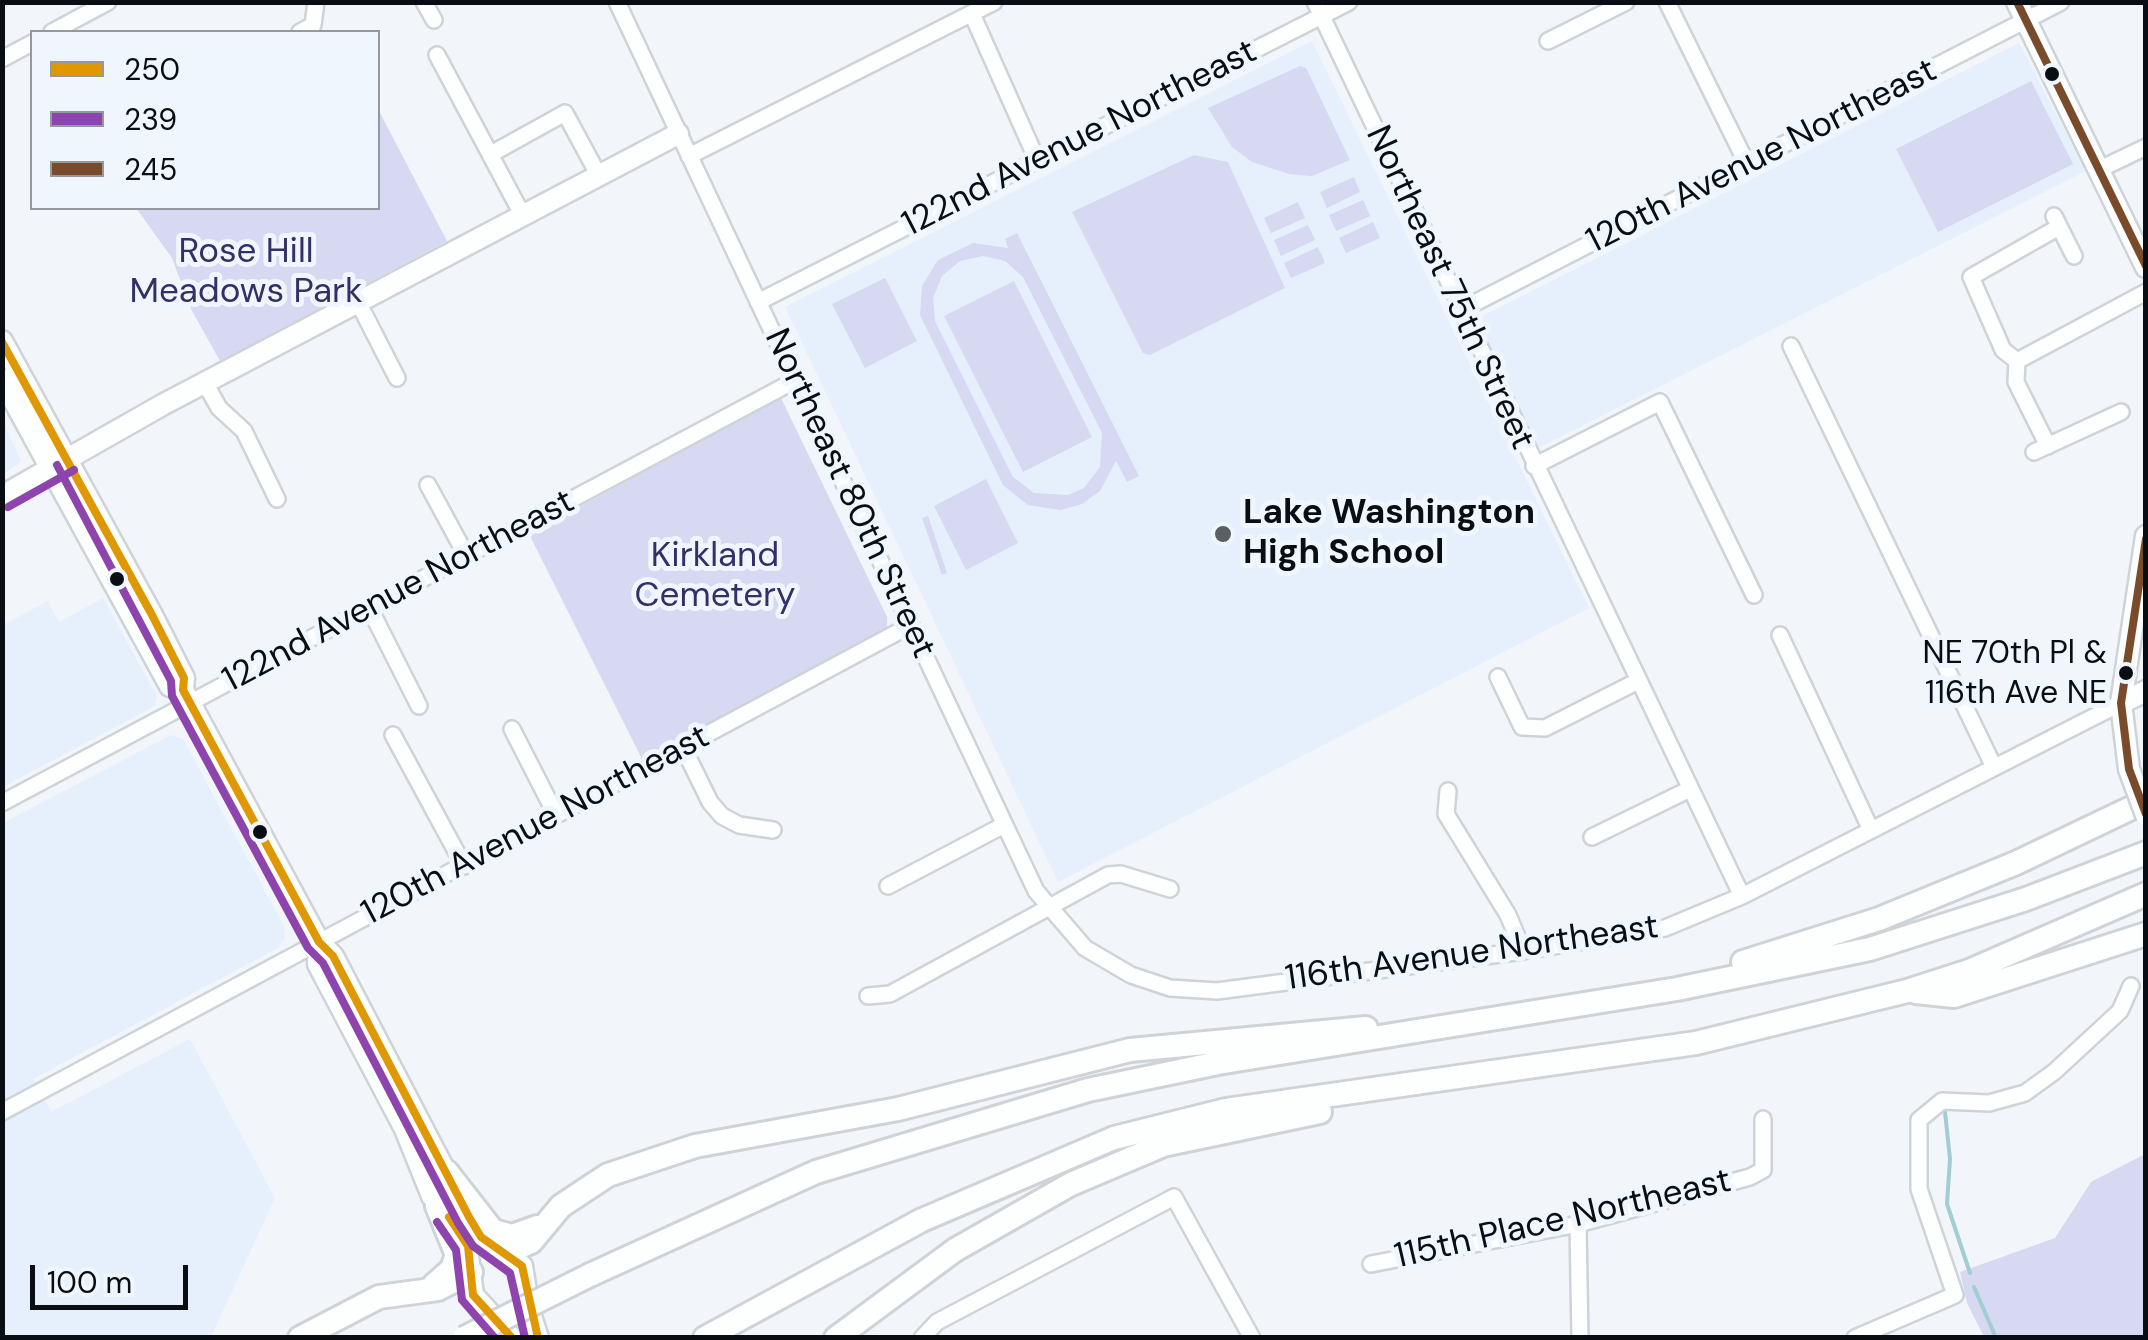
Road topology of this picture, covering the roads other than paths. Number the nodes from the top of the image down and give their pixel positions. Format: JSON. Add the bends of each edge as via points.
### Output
{"nodes":[{"id":1,"x":108,"y":2,"type":"edge"},
{"id":2,"x":424,"y":2,"type":"edge"},
{"id":3,"x":994,"y":2,"type":"edge"},
{"id":4,"x":1348,"y":2,"type":"edge"},
{"id":5,"x":1626,"y":2,"type":"edge"},
{"id":6,"x":1667,"y":2,"type":"edge"},
{"id":7,"x":2061,"y":2,"type":"edge"},
{"id":8,"x":622,"y":4,"type":"edge"},
{"id":9,"x":1318,"y":10,"type":"edge"},
{"id":10,"x":2021,"y":12,"type":"edge"},
{"id":11,"x":972,"y":14,"type":"junction"},
{"id":12,"x":434,"y":20,"type":"dead end"},
{"id":13,"x":56,"y":30,"type":"edge"},
{"id":14,"x":1548,"y":40,"type":"dead end"},
{"id":15,"x":30,"y":44,"type":"edge"},
{"id":16,"x":437,"y":55,"type":"dead end"},
{"id":17,"x":2,"y":59,"type":"edge"},
{"id":18,"x":678,"y":134,"type":"junction"},
{"id":19,"x":2146,"y":148,"type":"edge"},
{"id":20,"x":491,"y":154,"type":"junction"},
{"id":21,"x":689,"y":156,"type":"junction"},
{"id":22,"x":1037,"y":160,"type":"junction"},
{"id":23,"x":1747,"y":164,"type":"junction"},
{"id":24,"x":2098,"y":170,"type":"junction"},
{"id":25,"x":599,"y":176,"type":"junction"},
{"id":26,"x":524,"y":216,"type":"junction"},
{"id":27,"x":2074,"y":256,"type":"dead end"},
{"id":28,"x":2146,"y":267,"type":"edge"},
{"id":29,"x":2146,"y":292,"type":"edge"},
{"id":30,"x":358,"y":302,"type":"junction"},
{"id":31,"x":758,"y":302,"type":"junction"},
{"id":32,"x":1461,"y":310,"type":"junction"},
{"id":33,"x":2,"y":342,"type":"edge"},
{"id":34,"x":1792,"y":346,"type":"dead end"},
{"id":35,"x":2017,"y":361,"type":"junction"},
{"id":36,"x":397,"y":378,"type":"dead end"},
{"id":37,"x":2,"y":379,"type":"edge"},
{"id":38,"x":794,"y":381,"type":"junction"},
{"id":39,"x":204,"y":383,"type":"junction"},
{"id":40,"x":2120,"y":412,"type":"dead end"},
{"id":41,"x":59,"y":465,"type":"junction"},
{"id":42,"x":1534,"y":466,"type":"junction"},
{"id":43,"x":428,"y":485,"type":"dead end"},
{"id":44,"x":2,"y":496,"type":"edge"},
{"id":45,"x":277,"y":499,"type":"dead end"},
{"id":46,"x":2146,"y":536,"type":"edge"},
{"id":47,"x":466,"y":555,"type":"junction"},
{"id":48,"x":1754,"y":595,"type":"dead end"},
{"id":49,"x":370,"y":608,"type":"junction"},
{"id":50,"x":2134,"y":621,"type":"junction"},
{"id":51,"x":910,"y":625,"type":"junction"},
{"id":52,"x":1780,"y":634,"type":"dead end"},
{"id":53,"x":2146,"y":654,"type":"edge"},
{"id":54,"x":1498,"y":677,"type":"dead end"},
{"id":55,"x":1638,"y":681,"type":"junction"},
{"id":56,"x":2146,"y":691,"type":"edge"},
{"id":57,"x":186,"y":696,"type":"junction"},
{"id":58,"x":2121,"y":703,"type":"junction"},
{"id":59,"x":419,"y":706,"type":"dead end"},
{"id":60,"x":512,"y":729,"type":"dead end"},
{"id":61,"x":393,"y":735,"type":"dead end"},
{"id":62,"x":683,"y":747,"type":"junction"},
{"id":63,"x":1994,"y":767,"type":"junction"},
{"id":64,"x":1690,"y":789,"type":"junction"},
{"id":65,"x":1448,"y":791,"type":"dead end"},
{"id":66,"x":2146,"y":801,"type":"edge"},
{"id":67,"x":2,"y":803,"type":"edge"},
{"id":68,"x":556,"y":815,"type":"junction"},
{"id":69,"x":2146,"y":815,"type":"edge"},
{"id":70,"x":1004,"y":825,"type":"junction"},
{"id":71,"x":773,"y":830,"type":"dead end"},
{"id":72,"x":1871,"y":830,"type":"junction"},
{"id":73,"x":1592,"y":837,"type":"dead end"},
{"id":74,"x":2146,"y":853,"type":"edge"},
{"id":75,"x":464,"y":866,"type":"junction"},
{"id":76,"x":888,"y":886,"type":"dead end"},
{"id":77,"x":1170,"y":889,"type":"dead end"},
{"id":78,"x":2144,"y":895,"type":"edge"},
{"id":79,"x":1742,"y":896,"type":"junction"},
{"id":80,"x":1046,"y":906,"type":"junction"},
{"id":81,"x":2146,"y":934,"type":"edge"},
{"id":82,"x":318,"y":942,"type":"junction"},
{"id":83,"x":1522,"y":952,"type":"junction"},
{"id":84,"x":1108,"y":965,"type":"joint"},
{"id":85,"x":2131,"y":986,"type":"dead end"},
{"id":86,"x":1676,"y":989,"type":"junction"},
{"id":87,"x":1908,"y":991,"type":"junction"},
{"id":88,"x":868,"y":996,"type":"dead end"},
{"id":89,"x":1444,"y":1030,"type":"junction"},
{"id":90,"x":1360,"y":1093,"type":"junction"},
{"id":91,"x":2,"y":1112,"type":"edge"},
{"id":92,"x":1763,"y":1118,"type":"dead end"},
{"id":93,"x":447,"y":1172,"type":"junction"},
{"id":94,"x":437,"y":1206,"type":"junction"},
{"id":95,"x":545,"y":1223,"type":"junction"},
{"id":96,"x":1578,"y":1224,"type":"junction"},
{"id":97,"x":504,"y":1254,"type":"junction"},
{"id":98,"x":1371,"y":1264,"type":"dead end"},
{"id":99,"x":471,"y":1272,"type":"junction"},
{"id":100,"x":426,"y":1288,"type":"junction"},
{"id":101,"x":300,"y":1338,"type":"edge"},
{"id":102,"x":464,"y":1338,"type":"edge"},
{"id":103,"x":512,"y":1338,"type":"edge"},
{"id":104,"x":538,"y":1338,"type":"edge"},
{"id":105,"x":705,"y":1338,"type":"edge"},
{"id":106,"x":836,"y":1338,"type":"edge"},
{"id":107,"x":922,"y":1338,"type":"edge"},
{"id":108,"x":1252,"y":1338,"type":"edge"},
{"id":109,"x":1580,"y":1338,"type":"edge"},
{"id":110,"x":1854,"y":1338,"type":"edge"}],
"edges":[{"from":1,"to":13,"type":"street"},
{"from":2,"to":12,"type":"street"},
{"from":3,"to":11,"type":"street"},
{"from":4,"to":9,"type":"street","name":"122nd Avenue Northeast"},
{"from":5,"to":14,"type":"street"},
{"from":6,"to":23,"type":"street"},
{"from":7,"to":10,"type":"street","name":"120th Avenue Northeast"},
{"from":8,"to":18,"type":"street","name":"Northeast 80th Street"},
{"from":9,"to":22,"type":"street","name":"122nd Avenue Northeast"},
{"from":9,"to":32,"type":"street","name":"Northeast 75th Street"},
{"from":10,"to":23,"type":"street","name":"120th Avenue Northeast"},
{"from":10,"to":24,"type":"main road"},
{"from":11,"to":21,"type":"street"},
{"from":11,"to":22,"type":"street"},
{"from":15,"to":17,"type":"street"},
{"from":16,"to":20,"type":"street"},
{"from":18,"to":21,"type":"street","name":"Northeast 80th Street"},
{"from":18,"to":25,"type":"main road"},
{"from":19,"to":24,"type":"street"},
{"from":20,"to":25,"type":"street","via":[[565,113]]},
{"from":20,"to":26,"type":"street"},
{"from":21,"to":31,"type":"street","name":"Northeast 80th Street"},
{"from":22,"to":31,"type":"street","name":"122nd Avenue Northeast"},
{"from":23,"to":32,"type":"street","name":"120th Avenue Northeast"},
{"from":24,"to":28,"type":"main road"},
{"from":25,"to":26,"type":"main road"},
{"from":26,"to":30,"type":"main road"},
{"from":27,"to":35,"type":"street","via":[[2057,222],[1971,277],[2003,350]]},
{"from":29,"to":35,"type":"street"},
{"from":30,"to":36,"type":"street"},
{"from":30,"to":39,"type":"main road"},
{"from":31,"to":38,"type":"street","name":"Northeast 80th Street"},
{"from":32,"to":42,"type":"street","name":"Northeast 75th Street"},
{"from":33,"to":41,"type":"main road"},
{"from":34,"to":63,"type":"street"},
{"from":35,"to":40,"type":"street","via":[[2016,382],[2041,449]]},
{"from":37,"to":41,"type":"main road"},
{"from":38,"to":47,"type":"street","name":"122nd Avenue Northeast"},
{"from":38,"to":51,"type":"street","name":"Northeast 80th Street"},
{"from":39,"to":41,"type":"main road"},
{"from":39,"to":45,"type":"street","via":[[244,431]]},
{"from":41,"to":44,"type":"main road"},
{"from":41,"to":57,"type":"main road","via":[[184,678]]},
{"from":42,"to":48,"type":"street","via":[[1660,402]]},
{"from":42,"to":55,"type":"street","name":"Northeast 75th Street"},
{"from":43,"to":47,"type":"street"},
{"from":46,"to":50,"type":"main road"},
{"from":47,"to":49,"type":"street","name":"122nd Avenue Northeast"},
{"from":49,"to":57,"type":"street","name":"122nd Avenue Northeast"},
{"from":49,"to":59,"type":"street"},
{"from":50,"to":53,"type":"main road"},
{"from":50,"to":58,"type":"main road"},
{"from":51,"to":62,"type":"street","name":"120th Avenue Northeast"},
{"from":51,"to":70,"type":"street","name":"Northeast 80th Street"},
{"from":52,"to":72,"type":"street"},
{"from":54,"to":55,"type":"street","via":[[1522,727],[1552,726]]},
{"from":55,"to":64,"type":"street","name":"Northeast 75th Street"},
{"from":56,"to":58,"type":"main road","name":"116th Avenue Northeast"},
{"from":57,"to":67,"type":"street","name":"122nd Avenue Northeast"},
{"from":57,"to":82,"type":"main road"},
{"from":58,"to":63,"type":"street","name":"116th Avenue Northeast"},
{"from":58,"to":69,"type":"main road","bridge":true,"via":[[2129,769]]},
{"from":60,"to":68,"type":"street"},
{"from":61,"to":75,"type":"street"},
{"from":62,"to":68,"type":"street","name":"120th Avenue Northeast"},
{"from":62,"to":71,"type":"street","via":[[722,816]]},
{"from":63,"to":72,"type":"street","name":"116th Avenue Northeast"},
{"from":64,"to":73,"type":"street"},
{"from":64,"to":79,"type":"street","name":"Northeast 75th Street"},
{"from":65,"to":83,"type":"street","via":[[1446,814],[1508,915]]},
{"from":66,"to":86,"type":"highway","via":[[1879,919],[1699,973]]},
{"from":68,"to":75,"type":"street","name":"120th Avenue Northeast"},
{"from":70,"to":76,"type":"street"},
{"from":70,"to":80,"type":"street","name":"Northeast 80th Street"},
{"from":72,"to":79,"type":"street","name":"116th Avenue Northeast"},
{"from":74,"to":86,"type":"highway","via":[[1919,934]]},
{"from":75,"to":82,"type":"street","name":"120th Avenue Northeast"},
{"from":77,"to":80,"type":"street","via":[[1108,875]]},
{"from":78,"to":87,"type":"highway"},
{"from":79,"to":83,"type":"street","name":"116th Avenue Northeast","via":[[1665,928]]},
{"from":80,"to":84,"type":"street","name":"Northeast 80th Street"},
{"from":80,"to":88,"type":"street","via":[[890,994]]},
{"from":81,"to":87,"type":"highway","via":[[1954,996]]},
{"from":82,"to":91,"type":"street","name":"120th Avenue Northeast"},
{"from":82,"to":93,"type":"main road","via":[[333,956]]},
{"from":82,"to":94,"type":"main road","via":[[318,964],[405,1129]]},
{"from":83,"to":84,"type":"street","name":"116th Avenue Northeast","via":[[1194,992]]},
{"from":85,"to":110,"type":"street","via":[[2120,1011],[2025,1093],[1990,1102],[1942,1101],[1919,1120],[1919,1189],[1955,1294]]},
{"from":86,"to":89,"type":"highway"},
{"from":87,"to":90,"type":"highway","via":[[1696,1043]]},
{"from":89,"to":95,"type":"highway","via":[[1420,1024],[1130,1050],[898,1108],[664,1154],[608,1174]]},
{"from":89,"to":102,"type":"highway","bridge":true,"via":[[1218,1063],[1088,1090],[816,1172]]},
{"from":90,"to":105,"type":"highway","via":[[1226,1110],[1059,1158],[922,1220]]},
{"from":90,"to":106,"type":"highway","via":[[1324,1111],[1163,1145],[1071,1184],[955,1250]]},
{"from":92,"to":96,"type":"street","name":"115th Place Northeast","via":[[1762,1170]]},
{"from":93,"to":95,"type":"highway","via":[[493,1231],[512,1236]]},
{"from":93,"to":97,"type":"main road","via":[[481,1237]]},
{"from":94,"to":99,"type":"main road","via":[[466,1240]]},
{"from":94,"to":100,"type":"highway","via":[[457,1256],[446,1277]]},
{"from":95,"to":97,"type":"highway","via":[[531,1242]]},
{"from":96,"to":98,"type":"street","name":"115th Place Northeast"},
{"from":96,"to":109,"type":"street"},
{"from":97,"to":99,"type":"main road"},
{"from":97,"to":104,"type":"main road","via":[[525,1272]]},
{"from":99,"to":100,"type":"highway","via":[[450,1285]]},
{"from":99,"to":103,"type":"main road","via":[[473,1296]]},
{"from":100,"to":101,"type":"highway","via":[[379,1297]]},
{"from":107,"to":108,"type":"street","via":[[937,1322],[1174,1197]]}]}
